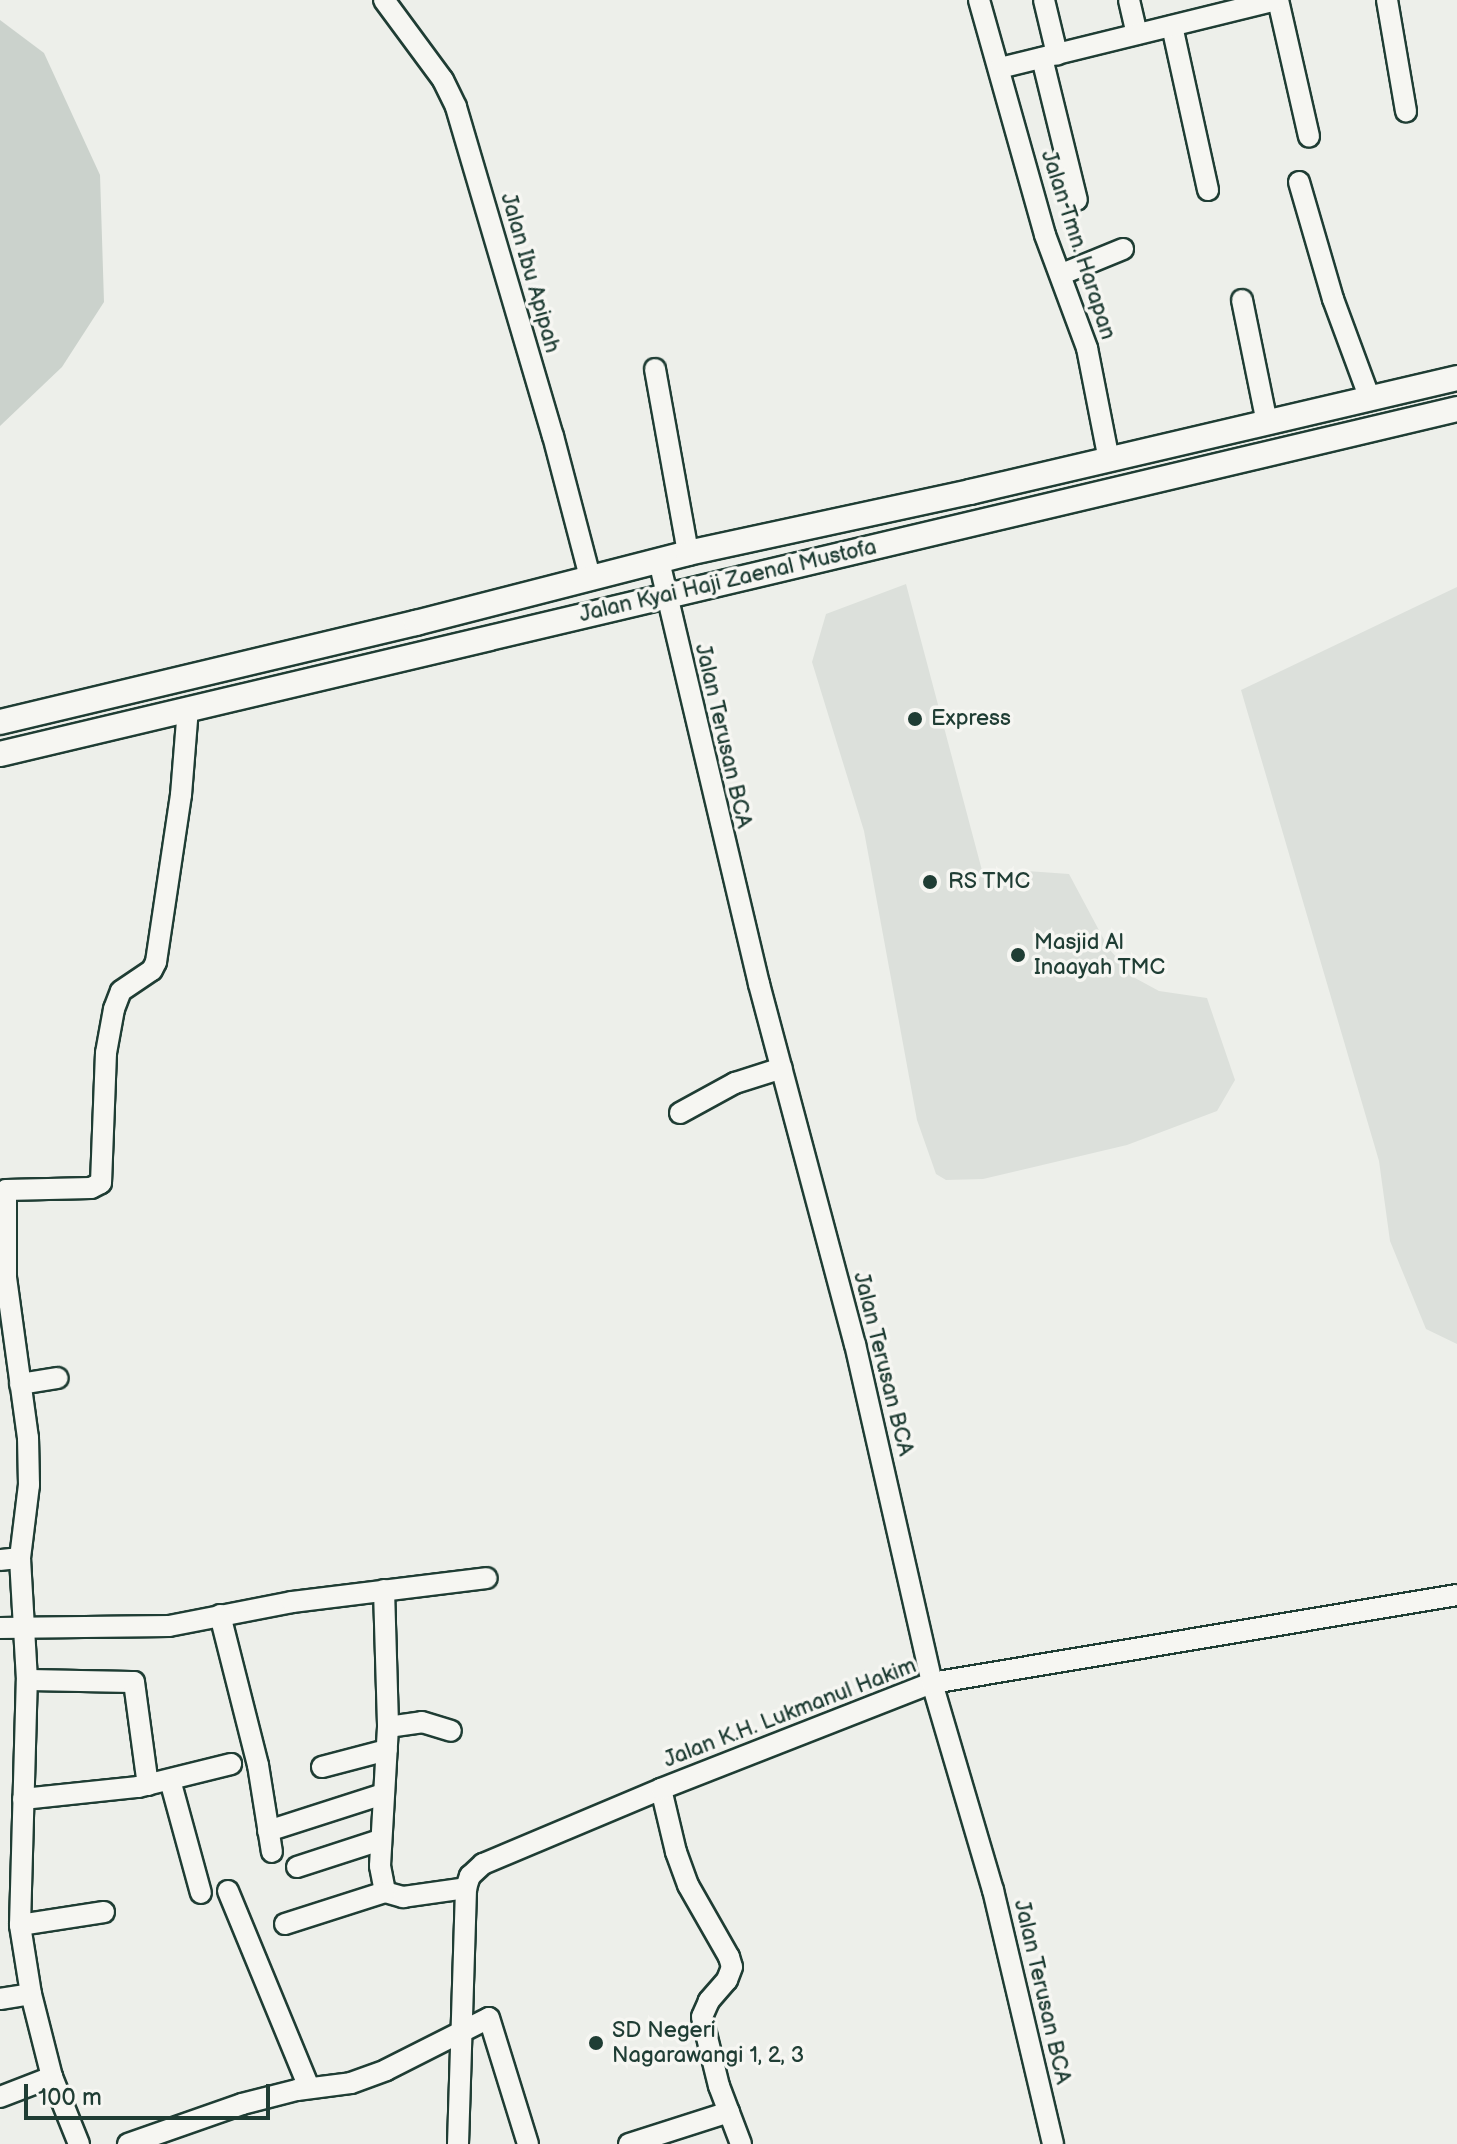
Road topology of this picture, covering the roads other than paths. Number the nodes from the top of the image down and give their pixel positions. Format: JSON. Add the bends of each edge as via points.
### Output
{"nodes":[{"id":1,"x":384,"y":0,"type":"edge"},
{"id":2,"x":979,"y":0,"type":"edge"},
{"id":3,"x":1044,"y":0,"type":"edge"},
{"id":4,"x":1129,"y":0,"type":"edge"},
{"id":5,"x":1277,"y":0,"type":"edge"},
{"id":6,"x":1387,"y":0,"type":"edge"},
{"id":7,"x":1172,"y":26,"type":"junction"},
{"id":8,"x":1137,"y":34,"type":"junction"},
{"id":9,"x":1049,"y":56,"type":"junction"},
{"id":10,"x":1000,"y":68,"type":"junction"},
{"id":11,"x":1406,"y":111,"type":"dead end"},
{"id":12,"x":1309,"y":137,"type":"dead end"},
{"id":13,"x":1299,"y":182,"type":"dead end"},
{"id":14,"x":1208,"y":190,"type":"dead end"},
{"id":15,"x":1077,"y":200,"type":"dead end"},
{"id":16,"x":1123,"y":249,"type":"dead end"},
{"id":17,"x":1062,"y":274,"type":"junction"},
{"id":18,"x":1242,"y":300,"type":"dead end"},
{"id":19,"x":655,"y":369,"type":"dead end"},
{"id":20,"x":1457,"y":378,"type":"edge"},
{"id":21,"x":1370,"y":399,"type":"junction"},
{"id":22,"x":1457,"y":409,"type":"edge"},
{"id":23,"x":1267,"y":423,"type":"junction"},
{"id":24,"x":1138,"y":453,"type":"junction"},
{"id":25,"x":1109,"y":460,"type":"junction"},
{"id":26,"x":1144,"y":483,"type":"junction"},
{"id":27,"x":970,"y":492,"type":"junction"},
{"id":28,"x":975,"y":522,"type":"junction"},
{"id":29,"x":688,"y":553,"type":"junction"},
{"id":30,"x":659,"y":561,"type":"junction"},
{"id":31,"x":590,"y":577,"type":"junction"},
{"id":32,"x":664,"y":595,"type":"junction"},
{"id":33,"x":416,"y":623,"type":"junction"},
{"id":34,"x":421,"y":652,"type":"junction"},
{"id":35,"x":108,"y":697,"type":"junction"},
{"id":36,"x":188,"y":708,"type":"junction"},
{"id":37,"x":0,"y":722,"type":"edge"},
{"id":38,"x":111,"y":728,"type":"junction"},
{"id":39,"x":0,"y":754,"type":"edge"},
{"id":40,"x":782,"y":1068,"type":"junction"},
{"id":41,"x":680,"y":1113,"type":"dead end"},
{"id":42,"x":5,"y":1311,"type":"edge"},
{"id":43,"x":58,"y":1378,"type":"dead end"},
{"id":44,"x":20,"y":1384,"type":"junction"},
{"id":45,"x":29,"y":1485,"type":"junction"},
{"id":46,"x":50,"y":1487,"type":"dead end"},
{"id":47,"x":10,"y":1559,"type":"edge"},
{"id":48,"x":487,"y":1578,"type":"dead end"},
{"id":49,"x":384,"y":1590,"type":"junction"},
{"id":50,"x":1457,"y":1595,"type":"edge"},
{"id":51,"x":220,"y":1615,"type":"junction"},
{"id":52,"x":26,"y":1625,"type":"junction"},
{"id":53,"x":0,"y":1628,"type":"edge"},
{"id":54,"x":27,"y":1680,"type":"junction"},
{"id":55,"x":932,"y":1683,"type":"junction"},
{"id":56,"x":388,"y":1727,"type":"junction"},
{"id":57,"x":451,"y":1731,"type":"dead end"},
{"id":58,"x":387,"y":1750,"type":"junction"},
{"id":59,"x":231,"y":1764,"type":"dead end"},
{"id":60,"x":322,"y":1767,"type":"dead end"},
{"id":61,"x":170,"y":1780,"type":"junction"},
{"id":62,"x":148,"y":1785,"type":"junction"},
{"id":63,"x":661,"y":1789,"type":"junction"},
{"id":64,"x":383,"y":1794,"type":"junction"},
{"id":65,"x":23,"y":1799,"type":"junction"},
{"id":66,"x":268,"y":1831,"type":"junction"},
{"id":67,"x":380,"y":1840,"type":"junction"},
{"id":68,"x":272,"y":1852,"type":"dead end"},
{"id":69,"x":297,"y":1867,"type":"dead end"},
{"id":70,"x":466,"y":1888,"type":"junction"},
{"id":71,"x":228,"y":1891,"type":"dead end"},
{"id":72,"x":385,"y":1892,"type":"junction"},
{"id":73,"x":201,"y":1893,"type":"dead end"},
{"id":74,"x":104,"y":1912,"type":"dead end"},
{"id":75,"x":285,"y":1924,"type":"dead end"},
{"id":76,"x":20,"y":1925,"type":"junction"},
{"id":77,"x":31,"y":1994,"type":"junction"},
{"id":78,"x":0,"y":1999,"type":"edge"},
{"id":79,"x":462,"y":2032,"type":"junction"},
{"id":80,"x":52,"y":2077,"type":"junction"},
{"id":81,"x":309,"y":2088,"type":"junction"},
{"id":82,"x":0,"y":2097,"type":"edge"},
{"id":83,"x":729,"y":2112,"type":"junction"},
{"id":84,"x":79,"y":2144,"type":"edge"},
{"id":85,"x":128,"y":2144,"type":"edge"},
{"id":86,"x":458,"y":2144,"type":"edge"},
{"id":87,"x":528,"y":2144,"type":"edge"},
{"id":88,"x":629,"y":2144,"type":"edge"},
{"id":89,"x":741,"y":2144,"type":"edge"},
{"id":90,"x":1053,"y":2144,"type":"edge"}],
"edges":[{"from":1,"to":31,"type":"street","name":"Jalan Ibu Apipah","via":[[443,80],[456,107]]},
{"from":2,"to":10,"type":"street","name":"Jalan Tmn. Harapan"},
{"from":3,"to":9,"type":"street"},
{"from":4,"to":8,"type":"street"},
{"from":5,"to":7,"type":"street"},
{"from":5,"to":12,"type":"street"},
{"from":6,"to":11,"type":"street"},
{"from":7,"to":8,"type":"street"},
{"from":7,"to":14,"type":"street"},
{"from":8,"to":9,"type":"street"},
{"from":9,"to":10,"type":"street"},
{"from":9,"to":15,"type":"street"},
{"from":10,"to":17,"type":"street","name":"Jalan Tmn. Harapan","via":[[1045,235]]},
{"from":13,"to":21,"type":"street","via":[[1333,299]]},
{"from":16,"to":17,"type":"street"},
{"from":17,"to":25,"type":"street","name":"Jalan Tmn. Harapan","via":[[1087,348]]},
{"from":18,"to":23,"type":"street"},
{"from":19,"to":29,"type":"street"},
{"from":20,"to":21,"type":"main road","name":"Jalan Kyai Haji Zaenal Mustofa"},
{"from":21,"to":23,"type":"main road","name":"Jalan Kyai Haji Zaenal Mustofa"},
{"from":22,"to":26,"type":"main road","name":"Jalan Kyai Haji Zaenal Mustofa"},
{"from":23,"to":24,"type":"main road","name":"Jalan Kyai Haji Zaenal Mustofa"},
{"from":24,"to":25,"type":"main road","name":"Jalan Kyai Haji Zaenal Mustofa"},
{"from":24,"to":26,"type":"main road"},
{"from":25,"to":27,"type":"main road","name":"Jalan Kyai Haji Zaenal Mustofa"},
{"from":26,"to":28,"type":"main road","name":"Jalan Kyai Haji Zaenal Mustofa"},
{"from":27,"to":28,"type":"main road"},
{"from":27,"to":29,"type":"main road","name":"Jalan Kyai Haji Zaenal Mustofa"},
{"from":28,"to":32,"type":"main road","name":"Jalan Kyai Haji Zaenal Mustofa"},
{"from":29,"to":30,"type":"main road","name":"Jalan Kyai Haji Zaenal Mustofa"},
{"from":30,"to":31,"type":"main road","name":"Jalan Kyai Haji Zaenal Mustofa"},
{"from":30,"to":32,"type":"street","name":"Jalan Terusan BCA"},
{"from":31,"to":33,"type":"main road","name":"Jalan Kyai Haji Zaenal Mustofa"},
{"from":32,"to":34,"type":"main road","name":"Jalan Kyai Haji Zaenal Mustofa"},
{"from":32,"to":40,"type":"street","name":"Jalan Terusan BCA"},
{"from":33,"to":34,"type":"main road"},
{"from":33,"to":35,"type":"main road","name":"Jalan Kyai Haji Zaenal Mustofa"},
{"from":34,"to":36,"type":"main road","name":"Jalan Kyai Haji Zaenal Mustofa"},
{"from":35,"to":37,"type":"main road","name":"Jalan Kyai Haji Zaenal Mustofa"},
{"from":35,"to":38,"type":"main road"},
{"from":36,"to":38,"type":"main road","name":"Jalan Kyai Haji Zaenal Mustofa"},
{"from":36,"to":42,"type":"street","via":[[156,962],[121,991],[109,1038],[101,1183],[43,1192],[6,1190]]},
{"from":38,"to":39,"type":"main road","name":"Jalan Kyai Haji Zaenal Mustofa"},
{"from":40,"to":41,"type":"street","via":[[735,1083]]},
{"from":40,"to":55,"type":"street","name":"Jalan Terusan BCA","via":[[855,1344]]},
{"from":42,"to":44,"type":"street"},
{"from":43,"to":44,"type":"street"},
{"from":44,"to":45,"type":"street"},
{"from":45,"to":46,"type":"street"},
{"from":45,"to":47,"type":"street"},
{"from":47,"to":52,"type":"street"},
{"from":48,"to":49,"type":"street"},
{"from":49,"to":51,"type":"street"},
{"from":49,"to":56,"type":"street"},
{"from":50,"to":55,"type":"street","name":"Jalan K.H. Lukmanul Hakim"},
{"from":51,"to":52,"type":"street","via":[[169,1626]]},
{"from":51,"to":66,"type":"street","via":[[258,1765]]},
{"from":52,"to":53,"type":"street"},
{"from":52,"to":54,"type":"street"},
{"from":54,"to":62,"type":"street","via":[[134,1682]]},
{"from":54,"to":65,"type":"street"},
{"from":55,"to":63,"type":"street","name":"Jalan K.H. Lukmanul Hakim"},
{"from":55,"to":90,"type":"street","name":"Jalan Terusan BCA","via":[[993,1890]]},
{"from":56,"to":57,"type":"street","via":[[422,1722]]},
{"from":56,"to":58,"type":"street"},
{"from":58,"to":60,"type":"street"},
{"from":58,"to":64,"type":"street"},
{"from":59,"to":61,"type":"street"},
{"from":61,"to":62,"type":"street"},
{"from":61,"to":73,"type":"street"},
{"from":62,"to":65,"type":"street"},
{"from":63,"to":70,"type":"street","name":"Jalan K.H. Lukmanul Hakim","via":[[483,1864]]},
{"from":63,"to":83,"type":"street","via":[[688,1885],[732,1967],[702,2017]]},
{"from":64,"to":66,"type":"street"},
{"from":64,"to":67,"type":"street"},
{"from":65,"to":76,"type":"street"},
{"from":66,"to":68,"type":"street"},
{"from":67,"to":69,"type":"street"},
{"from":67,"to":72,"type":"street"},
{"from":70,"to":72,"type":"street","via":[[403,1897]]},
{"from":70,"to":79,"type":"street"},
{"from":71,"to":81,"type":"street"},
{"from":72,"to":75,"type":"street"},
{"from":74,"to":76,"type":"street"},
{"from":76,"to":77,"type":"street"},
{"from":77,"to":78,"type":"street"},
{"from":77,"to":80,"type":"street"},
{"from":79,"to":81,"type":"street","via":[[351,2083]]},
{"from":79,"to":86,"type":"street"},
{"from":79,"to":87,"type":"street","via":[[489,2018]]},
{"from":80,"to":82,"type":"street"},
{"from":80,"to":84,"type":"street"},
{"from":81,"to":85,"type":"street","via":[[242,2104]]},
{"from":83,"to":88,"type":"street"},
{"from":83,"to":89,"type":"street"}]}
